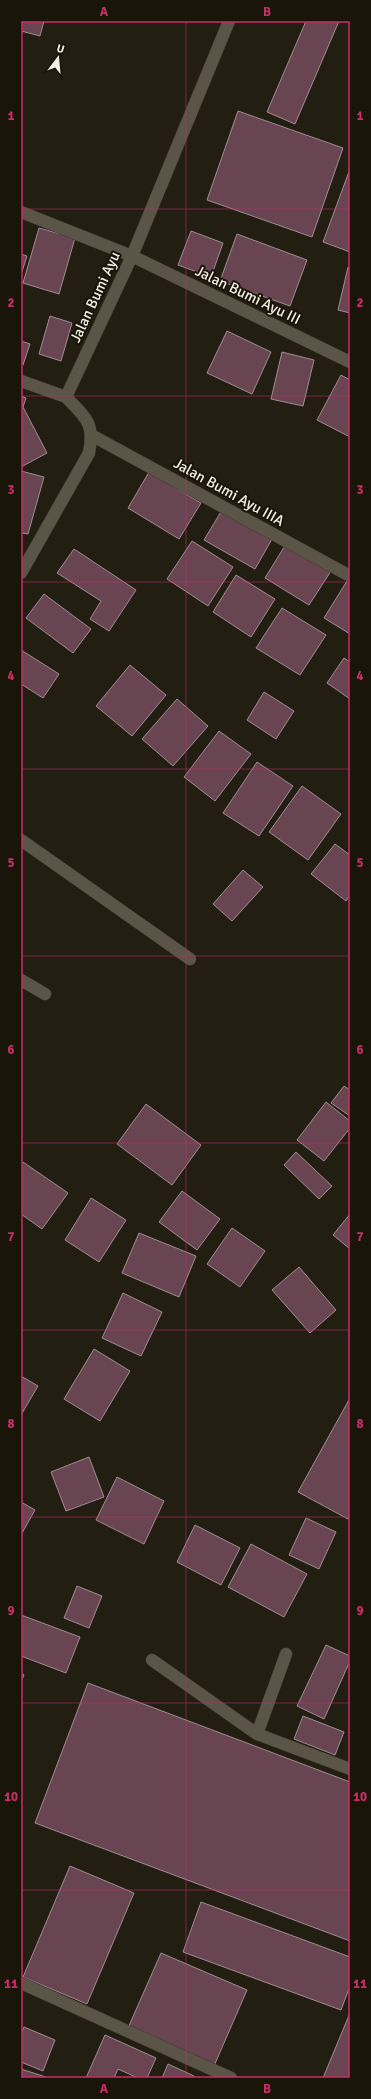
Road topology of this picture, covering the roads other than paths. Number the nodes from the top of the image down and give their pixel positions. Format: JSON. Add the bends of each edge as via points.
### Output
{"nodes":[{"id":1,"x":229,"y":21,"type":"edge"},
{"id":2,"x":21,"y":212,"type":"edge"},
{"id":3,"x":132,"y":256,"type":"junction"},
{"id":4,"x":350,"y":362,"type":"edge"},
{"id":5,"x":21,"y":381,"type":"edge"},
{"id":6,"x":66,"y":397,"type":"junction"},
{"id":7,"x":93,"y":436,"type":"junction"},
{"id":8,"x":21,"y":573,"type":"edge"},
{"id":9,"x":350,"y":576,"type":"edge"},
{"id":10,"x":21,"y":840,"type":"edge"},
{"id":11,"x":190,"y":959,"type":"dead end"},
{"id":12,"x":21,"y":980,"type":"edge"},
{"id":13,"x":45,"y":994,"type":"dead end"},
{"id":14,"x":286,"y":1654,"type":"dead end"},
{"id":15,"x":152,"y":1660,"type":"dead end"},
{"id":16,"x":257,"y":1734,"type":"junction"},
{"id":17,"x":350,"y":1769,"type":"edge"},
{"id":18,"x":21,"y":1983,"type":"edge"},
{"id":19,"x":231,"y":2078,"type":"edge"}],
"edges":[{"from":1,"to":3,"type":"street","name":"Jalan Bumi Ayu"},
{"from":2,"to":3,"type":"street","name":"Jalan Bumi Ayu III"},
{"from":3,"to":4,"type":"street","name":"Jalan Bumi Ayu III"},
{"from":3,"to":6,"type":"street","name":"Jalan Bumi Ayu"},
{"from":5,"to":6,"type":"street"},
{"from":6,"to":7,"type":"street","via":[[86,418]]},
{"from":7,"to":8,"type":"street","via":[[89,453]]},
{"from":7,"to":9,"type":"street","name":"Jalan Bumi Ayu IIIA"},
{"from":10,"to":11,"type":"street"},
{"from":12,"to":13,"type":"street"},
{"from":14,"to":16,"type":"street"},
{"from":15,"to":16,"type":"street"},
{"from":16,"to":17,"type":"street"},
{"from":18,"to":19,"type":"street"}]}
